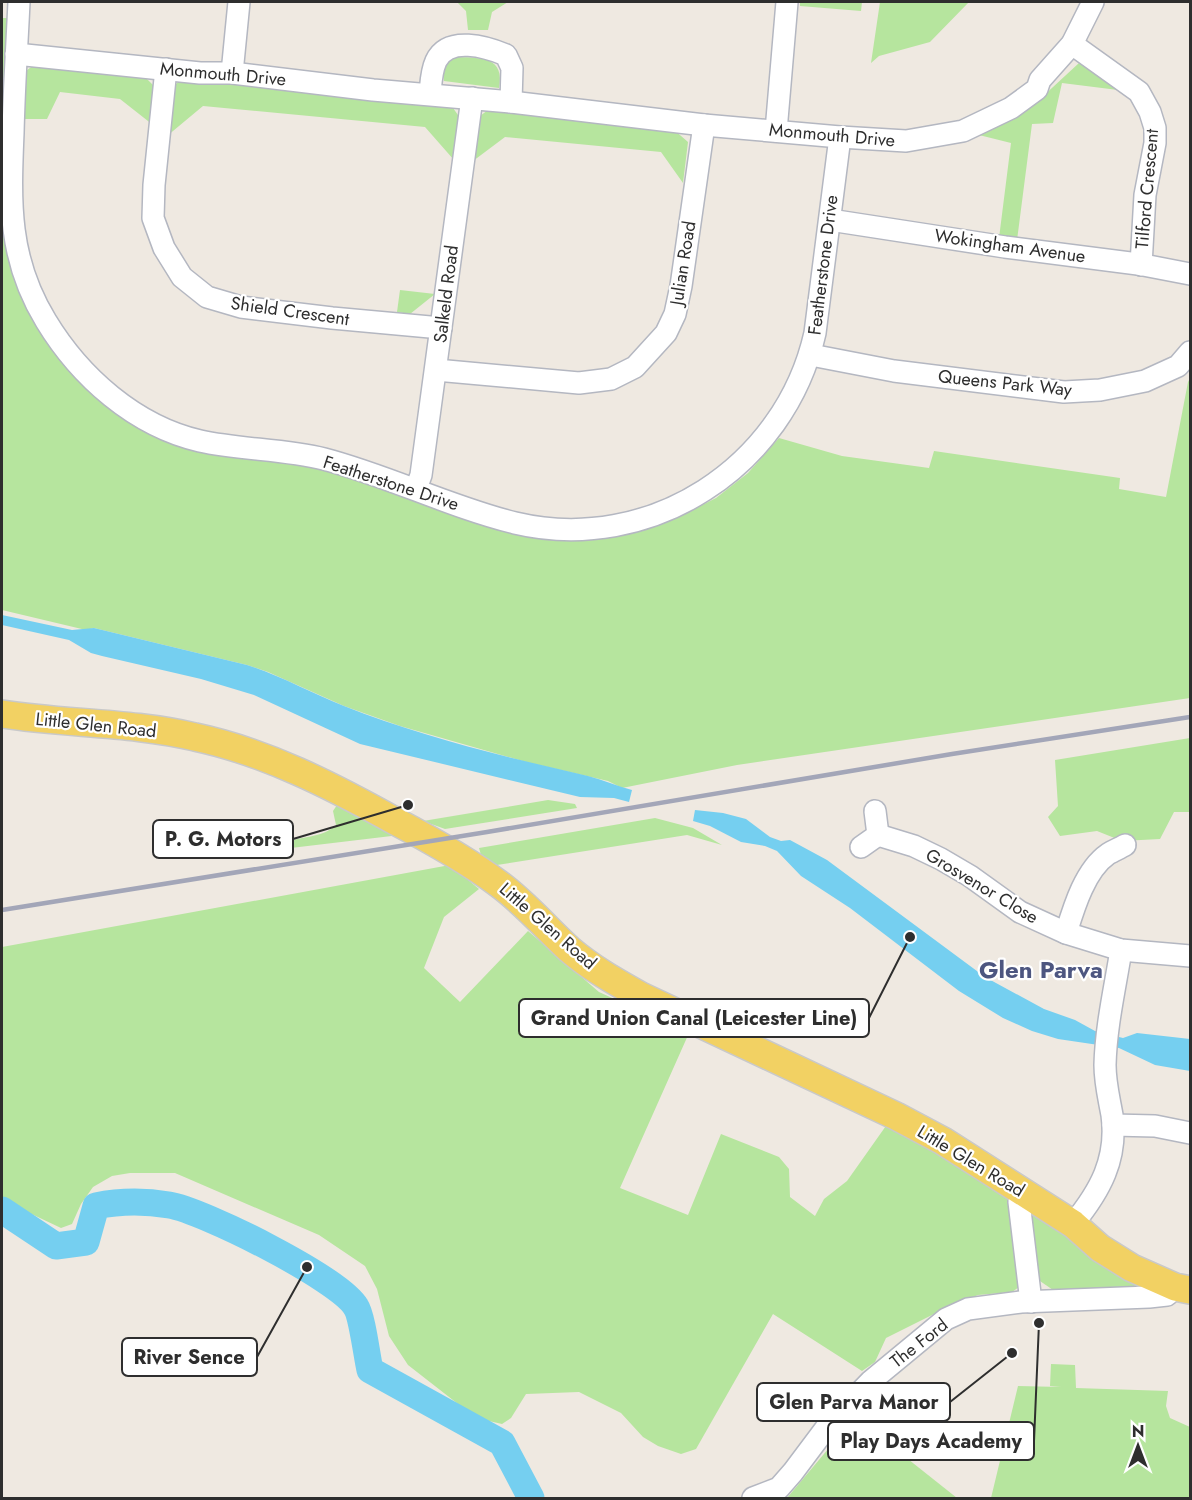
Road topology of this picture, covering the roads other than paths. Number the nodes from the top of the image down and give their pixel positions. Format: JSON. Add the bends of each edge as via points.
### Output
{"nodes":[{"id":1,"x":18,"y":2,"type":"edge"},
{"id":2,"x":239,"y":2,"type":"edge"},
{"id":3,"x":787,"y":2,"type":"edge"},
{"id":4,"x":1093,"y":2,"type":"edge"},
{"id":5,"x":1072,"y":44,"type":"junction"},
{"id":6,"x":16,"y":54,"type":"junction"},
{"id":7,"x":166,"y":69,"type":"junction"},
{"id":8,"x":232,"y":74,"type":"junction"},
{"id":9,"x":9,"y":78,"type":"edge"},
{"id":10,"x":430,"y":94,"type":"junction"},
{"id":11,"x":472,"y":98,"type":"junction"},
{"id":12,"x":512,"y":102,"type":"junction"},
{"id":13,"x":704,"y":124,"type":"junction"},
{"id":14,"x":776,"y":131,"type":"junction"},
{"id":15,"x":840,"y":137,"type":"junction"},
{"id":16,"x":6,"y":210,"type":"edge"},
{"id":17,"x":830,"y":220,"type":"junction"},
{"id":18,"x":1141,"y":264,"type":"junction"},
{"id":19,"x":1191,"y":274,"type":"edge"},
{"id":20,"x":441,"y":328,"type":"junction"},
{"id":21,"x":1191,"y":352,"type":"edge"},
{"id":22,"x":811,"y":355,"type":"junction"},
{"id":23,"x":436,"y":370,"type":"junction"},
{"id":24,"x":416,"y":489,"type":"junction"},
{"id":25,"x":2,"y":714,"type":"edge"},
{"id":26,"x":875,"y":811,"type":"dead end"},
{"id":27,"x":878,"y":835,"type":"junction"},
{"id":28,"x":861,"y":847,"type":"dead end"},
{"id":29,"x":1109,"y":847,"type":"dead end"},
{"id":30,"x":1066,"y":933,"type":"junction"},
{"id":31,"x":1121,"y":950,"type":"junction"},
{"id":32,"x":1191,"y":956,"type":"edge"},
{"id":33,"x":1113,"y":1125,"type":"junction"},
{"id":34,"x":1191,"y":1133,"type":"edge"},
{"id":35,"x":1023,"y":1192,"type":"junction"},
{"id":36,"x":1073,"y":1224,"type":"junction"},
{"id":37,"x":1183,"y":1289,"type":"edge"},
{"id":38,"x":1030,"y":1302,"type":"junction"},
{"id":39,"x":753,"y":1498,"type":"edge"}],
"edges":[{"from":1,"to":6,"type":"street","name":"Featherstone Drive"},
{"from":2,"to":8,"type":"street"},
{"from":3,"to":14,"type":"street"},
{"from":4,"to":5,"type":"street","name":"Monmouth Drive"},
{"from":5,"to":15,"type":"street","name":"Monmouth Drive","via":[[1040,80],[1037,89],[1011,108],[963,131],[906,141]]},
{"from":5,"to":18,"type":"street","name":"Tilford Crescent","via":[[1139,92],[1150,112],[1155,143],[1144,195]]},
{"from":6,"to":7,"type":"street","name":"Monmouth Drive"},
{"from":6,"to":9,"type":"street","name":"Featherstone Drive"},
{"from":7,"to":8,"type":"street","name":"Monmouth Drive"},
{"from":7,"to":20,"type":"street","name":"Shield Crescent","via":[[153,218],[164,248],[182,277],[207,297],[241,307]]},
{"from":8,"to":10,"type":"street","name":"Monmouth Drive"},
{"from":9,"to":16,"type":"street","name":"Featherstone Drive","via":[[10,191]]},
{"from":10,"to":11,"type":"street","name":"Monmouth Drive"},
{"from":10,"to":12,"type":"street","via":[[437,59],[462,45],[476,46],[506,55],[512,68]]},
{"from":11,"to":12,"type":"street","name":"Monmouth Drive"},
{"from":11,"to":20,"type":"street","name":"Salkeld Road"},
{"from":12,"to":13,"type":"street","name":"Monmouth Drive"},
{"from":13,"to":14,"type":"street","name":"Monmouth Drive"},
{"from":13,"to":23,"type":"street","name":"Julian Road","via":[[675,314],[666,333],[634,367],[611,379],[579,384]]},
{"from":14,"to":15,"type":"street","name":"Monmouth Drive"},
{"from":15,"to":17,"type":"street","name":"Featherstone Drive"},
{"from":16,"to":24,"type":"street","name":"Featherstone Drive","via":[[22,271],[46,321],[77,365],[117,401],[192,439],[322,459]]},
{"from":17,"to":18,"type":"street","name":"Wokingham Avenue"},
{"from":17,"to":22,"type":"street","name":"Featherstone Drive"},
{"from":18,"to":19,"type":"street","name":"Wokingham Avenue"},
{"from":20,"to":23,"type":"street","name":"Salkeld Road"},
{"from":21,"to":22,"type":"street","name":"Queens Park Way","via":[[1178,366],[1144,381],[1064,392]]},
{"from":22,"to":24,"type":"street","name":"Featherstone Drive","via":[[775,424],[740,465],[707,489],[652,516],[602,527],[544,528],[505,520]]},
{"from":23,"to":24,"type":"street","name":"Salkeld Road"},
{"from":25,"to":35,"type":"main road","name":"Little Glen Road","via":[[193,736],[270,759],[439,844],[500,884],[604,975],[896,1116]]},
{"from":26,"to":27,"type":"street"},
{"from":27,"to":28,"type":"street"},
{"from":27,"to":30,"type":"street","name":"Grosvenor Close","via":[[941,859],[1020,912]]},
{"from":29,"to":30,"type":"street","via":[[1079,894]]},
{"from":30,"to":31,"type":"street","name":"Grosvenor Close"},
{"from":31,"to":32,"type":"street","name":"Grosvenor Close"},
{"from":31,"to":33,"type":"street","via":[[1105,1063]]},
{"from":33,"to":34,"type":"street","via":[[1155,1126]]},
{"from":33,"to":36,"type":"street","via":[[1114,1145],[1104,1177]]},
{"from":35,"to":36,"type":"main road","name":"Little Glen Road"},
{"from":35,"to":38,"type":"street","via":[[1019,1202]]},
{"from":36,"to":37,"type":"main road","name":"Little Glen Road","via":[[1132,1268]]},
{"from":37,"to":38,"type":"street","name":"The Ford","via":[[1149,1298]]},
{"from":38,"to":39,"type":"street","name":"The Ford","via":[[968,1309],[946,1319],[871,1382],[829,1424],[779,1488]]}]}
